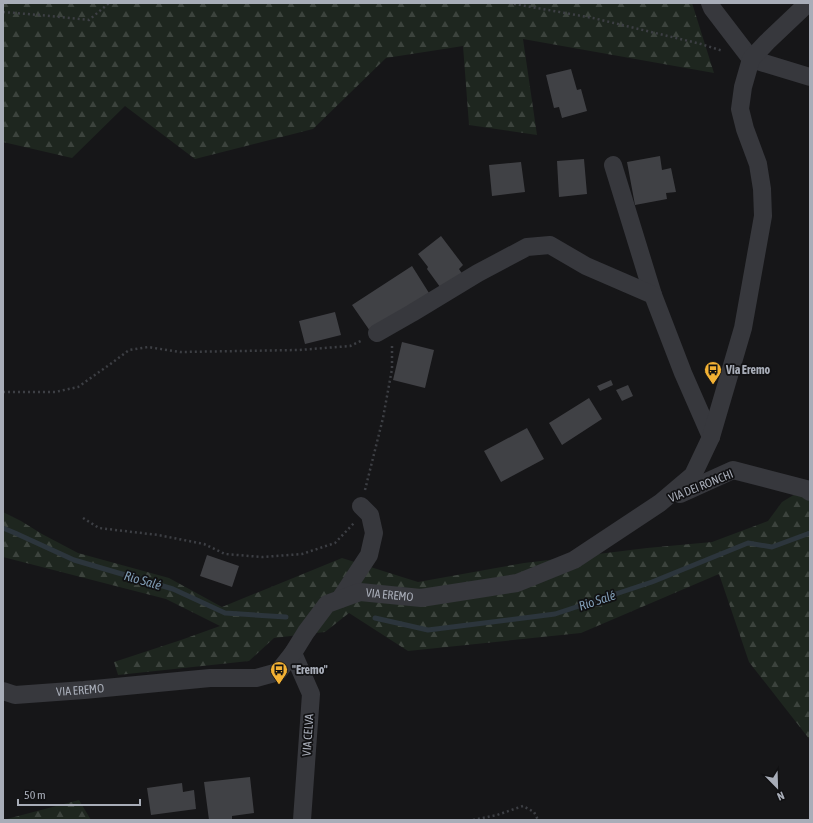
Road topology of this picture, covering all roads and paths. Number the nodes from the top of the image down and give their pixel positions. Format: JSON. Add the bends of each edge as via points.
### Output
{"nodes":[{"id":1,"x":109,"y":3,"type":"edge"},
{"id":2,"x":509,"y":3,"type":"edge"},
{"id":3,"x":710,"y":3,"type":"edge"},
{"id":4,"x":808,"y":3,"type":"edge"},
{"id":5,"x":3,"y":12,"type":"edge"},
{"id":6,"x":752,"y":59,"type":"junction"},
{"id":7,"x":810,"y":77,"type":"edge"},
{"id":8,"x":613,"y":165,"type":"dead end"},
{"id":9,"x":653,"y":295,"type":"junction"},
{"id":10,"x":377,"y":333,"type":"junction"},
{"id":11,"x":3,"y":392,"type":"edge"},
{"id":12,"x":711,"y":437,"type":"junction"},
{"id":13,"x":810,"y":492,"type":"edge"},
{"id":14,"x":660,"y":503,"type":"junction"},
{"id":15,"x":361,"y":506,"type":"junction"},
{"id":16,"x":83,"y":518,"type":"dead end"},
{"id":17,"x":340,"y":599,"type":"junction"},
{"id":18,"x":293,"y":653,"type":"junction"},
{"id":19,"x":3,"y":692,"type":"edge"},
{"id":20,"x":302,"y":820,"type":"edge"},
{"id":21,"x":473,"y":820,"type":"edge"},
{"id":22,"x":538,"y":820,"type":"edge"}],
"edges":[{"from":1,"to":5,"type":"path","via":[[89,20]]},
{"from":2,"to":6,"type":"path","via":[[593,18]]},
{"from":3,"to":6,"type":"street"},
{"from":4,"to":6,"type":"street","name":"VIA EREMO"},
{"from":6,"to":7,"type":"street"},
{"from":6,"to":12,"type":"street","name":"VIA EREMO","via":[[743,87],[740,109],[758,164],[763,216],[742,328]]},
{"from":8,"to":9,"type":"street"},
{"from":9,"to":10,"type":"street","via":[[586,266],[550,245],[527,247]]},
{"from":9,"to":12,"type":"street"},
{"from":10,"to":11,"type":"path","via":[[350,346],[299,350],[180,352],[148,347],[129,350],[78,387],[55,392]]},
{"from":10,"to":15,"type":"path","via":[[392,346],[392,369]]},
{"from":12,"to":14,"type":"street","name":"VIA EREMO","via":[[693,475]]},
{"from":13,"to":14,"type":"street","name":"VIA DEI RONCHI","via":[[806,488],[733,470]]},
{"from":14,"to":17,"type":"street","name":"VIA EREMO","via":[[574,560],[517,583],[421,598],[360,592]]},
{"from":15,"to":16,"type":"path","via":[[358,518],[335,543],[302,554],[262,557],[225,554],[204,544],[99,528]]},
{"from":15,"to":17,"type":"street","via":[[370,515],[374,532],[369,555]]},
{"from":17,"to":18,"type":"street","name":"VIA EREMO","via":[[327,604]]},
{"from":18,"to":19,"type":"street","name":"VIA EREMO","via":[[278,672],[256,678],[210,678],[15,695]]},
{"from":18,"to":20,"type":"street","name":"VIA CELVA","via":[[311,694]]},
{"from":21,"to":22,"type":"path","via":[[523,806],[534,812]]}]}
